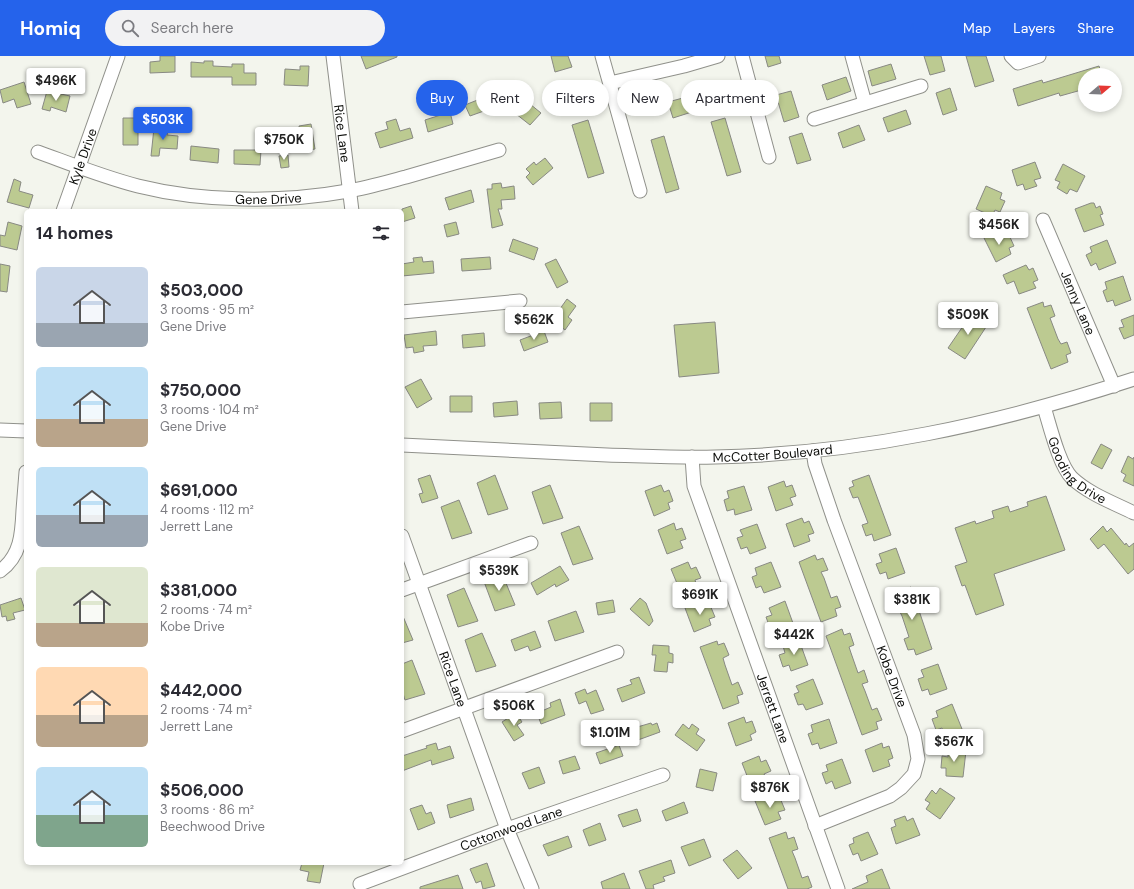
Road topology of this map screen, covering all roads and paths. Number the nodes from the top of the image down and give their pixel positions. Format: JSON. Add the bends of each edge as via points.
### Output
{"nodes":[{"id":1,"x":118,"y":56,"type":"edge"},
{"id":2,"x":333,"y":56,"type":"edge"},
{"id":3,"x":602,"y":56,"type":"edge"},
{"id":4,"x":718,"y":56,"type":"edge"},
{"id":5,"x":742,"y":56,"type":"edge"},
{"id":6,"x":852,"y":56,"type":"edge"},
{"id":7,"x":1011,"y":56,"type":"edge"},
{"id":8,"x":1039,"y":56,"type":"edge"},
{"id":9,"x":610,"y":83,"type":"junction"},
{"id":10,"x":921,"y":86,"type":"dead end"},
{"id":11,"x":865,"y":103,"type":"junction"},
{"id":12,"x":814,"y":119,"type":"dead end"},
{"id":13,"x":499,"y":150,"type":"dead end"},
{"id":14,"x":38,"y":152,"type":"dead end"},
{"id":15,"x":769,"y":157,"type":"dead end"},
{"id":16,"x":79,"y":168,"type":"junction"},
{"id":17,"x":349,"y":191,"type":"junction"},
{"id":18,"x":640,"y":191,"type":"dead end"},
{"id":19,"x":64,"y":209,"type":"edge"},
{"id":20,"x":352,"y":209,"type":"edge"},
{"id":21,"x":1043,"y":220,"type":"dead end"},
{"id":22,"x":520,"y":301,"type":"dead end"},
{"id":23,"x":404,"y":312,"type":"edge"},
{"id":24,"x":1134,"y":379,"type":"edge"},
{"id":25,"x":1114,"y":386,"type":"junction"},
{"id":26,"x":1044,"y":407,"type":"junction"},
{"id":27,"x":0,"y":430,"type":"edge"},
{"id":28,"x":24,"y":431,"type":"edge"},
{"id":29,"x":404,"y":444,"type":"edge"},
{"id":30,"x":814,"y":451,"type":"junction"},
{"id":31,"x":692,"y":457,"type":"junction"},
{"id":32,"x":24,"y":498,"type":"edge"},
{"id":33,"x":1134,"y":513,"type":"edge"},
{"id":34,"x":404,"y":542,"type":"edge"},
{"id":35,"x":531,"y":543,"type":"dead end"},
{"id":36,"x":0,"y":571,"type":"edge"},
{"id":37,"x":418,"y":584,"type":"junction"},
{"id":38,"x":404,"y":589,"type":"edge"},
{"id":39,"x":617,"y":652,"type":"dead end"},
{"id":40,"x":464,"y":708,"type":"junction"},
{"id":41,"x":404,"y":730,"type":"edge"},
{"id":42,"x":663,"y":775,"type":"dead end"},
{"id":43,"x":815,"y":826,"type":"junction"},
{"id":44,"x":508,"y":829,"type":"junction"},
{"id":45,"x":360,"y":884,"type":"dead end"},
{"id":46,"x":532,"y":889,"type":"edge"},
{"id":47,"x":838,"y":889,"type":"edge"}],
"edges":[{"from":1,"to":16,"type":"street","name":"Kyle Drive"},
{"from":2,"to":17,"type":"street","name":"Rice Lane"},
{"from":3,"to":9,"type":"street"},
{"from":4,"to":9,"type":"street"},
{"from":5,"to":15,"type":"street"},
{"from":6,"to":11,"type":"street"},
{"from":7,"to":8,"type":"street","via":[[1018,63]]},
{"from":9,"to":18,"type":"street"},
{"from":10,"to":11,"type":"street"},
{"from":11,"to":12,"type":"street"},
{"from":13,"to":17,"type":"street","name":"Gene Drive"},
{"from":14,"to":16,"type":"street","name":"Gene Drive"},
{"from":16,"to":17,"type":"street","name":"Gene Drive","via":[[145,187],[210,196],[262,199]]},
{"from":16,"to":19,"type":"street","name":"Kyle Drive"},
{"from":17,"to":20,"type":"street","name":"Rice Lane"},
{"from":21,"to":25,"type":"street","name":"Jenny Lane"},
{"from":22,"to":23,"type":"street"},
{"from":24,"to":25,"type":"street","name":"McCotter Boulevard"},
{"from":25,"to":26,"type":"street","name":"McCotter Boulevard"},
{"from":26,"to":30,"type":"street","name":"McCotter Boulevard","via":[[927,435]]},
{"from":26,"to":33,"type":"street","name":"Gooding Drive","via":[[1061,461],[1071,477],[1084,488]]},
{"from":27,"to":28,"type":"street"},
{"from":29,"to":31,"type":"street","name":"McCotter Boulevard","via":[[574,454]]},
{"from":30,"to":31,"type":"street","name":"McCotter Boulevard"},
{"from":30,"to":43,"type":"street","name":"Kobe Drive","via":[[815,464],[834,520],[914,735],[918,759],[914,774],[890,796]]},
{"from":31,"to":43,"type":"street","name":"Jerrett Lane","via":[[694,486]]},
{"from":32,"to":36,"type":"street","via":[[21,538],[15,555]]},
{"from":34,"to":37,"type":"street","name":"Rice Lane"},
{"from":35,"to":37,"type":"street"},
{"from":37,"to":38,"type":"street"},
{"from":37,"to":40,"type":"street","name":"Rice Lane"},
{"from":39,"to":40,"type":"street"},
{"from":40,"to":41,"type":"street"},
{"from":40,"to":44,"type":"street","name":"Rice Lane"},
{"from":42,"to":44,"type":"street","name":"Cottonwood Lane"},
{"from":43,"to":47,"type":"street","name":"Jerrett Lane"},
{"from":44,"to":45,"type":"street","name":"Cottonwood Lane"},
{"from":44,"to":46,"type":"street","name":"Rice Lane"}]}
